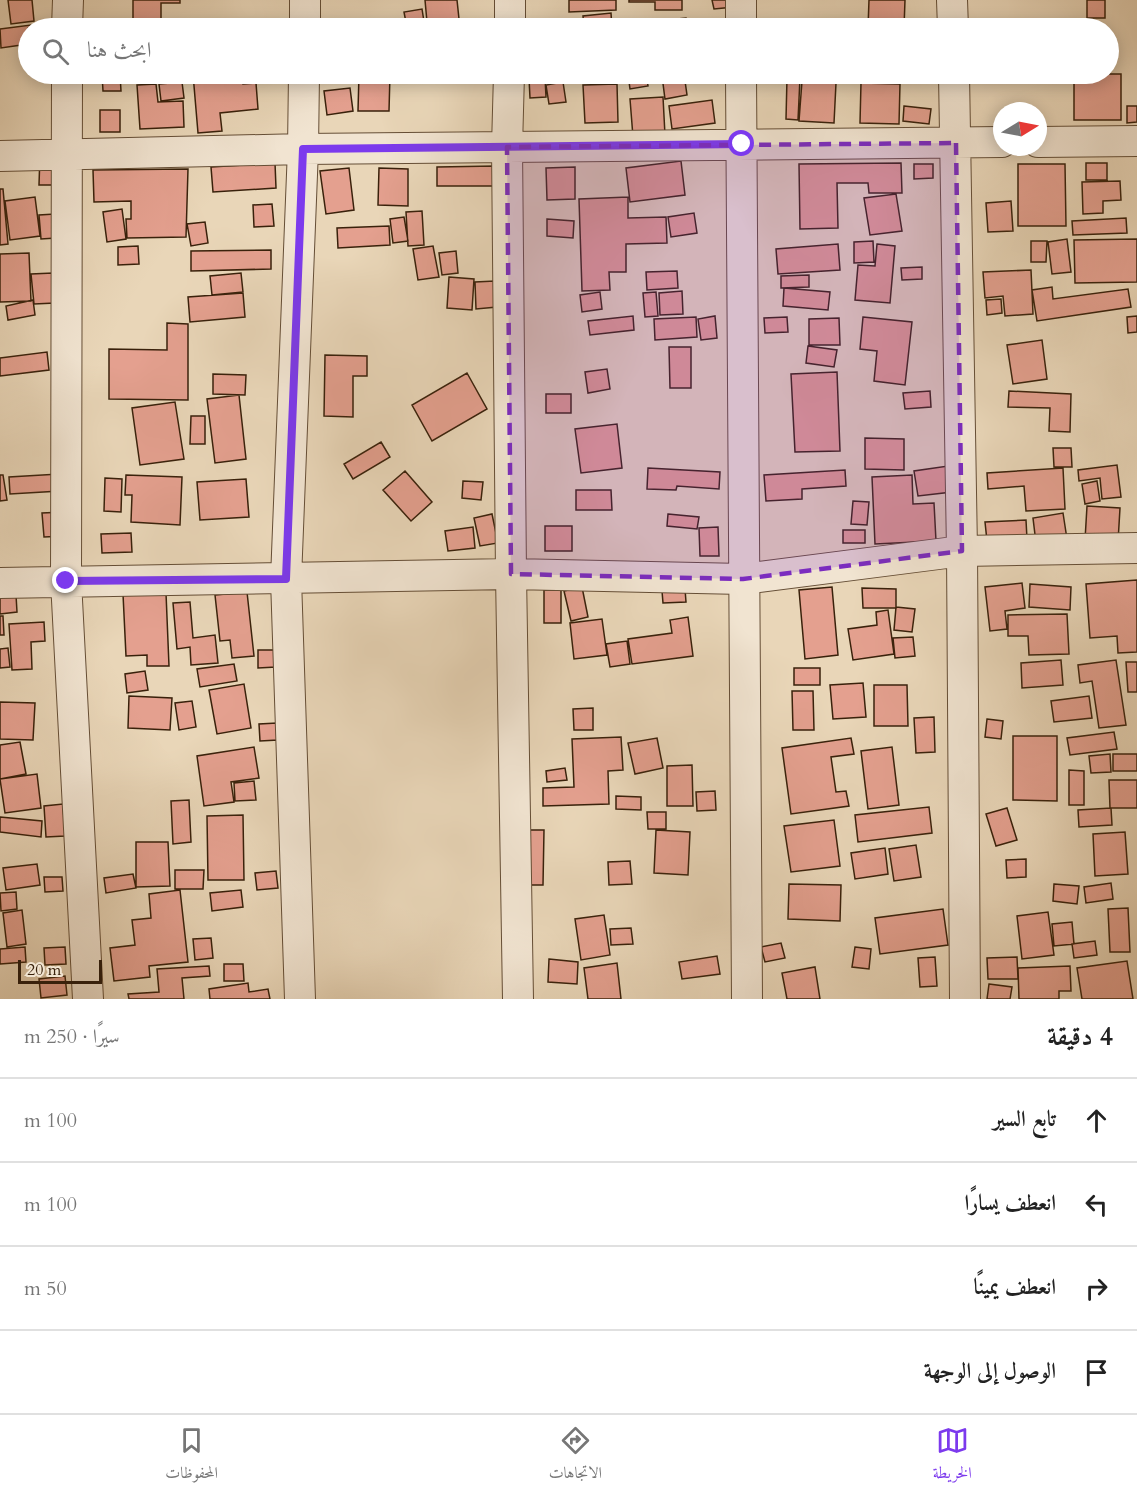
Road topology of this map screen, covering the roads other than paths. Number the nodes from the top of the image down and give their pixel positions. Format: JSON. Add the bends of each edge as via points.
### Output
{"nodes":[{"id":1,"x":68,"y":0,"type":"edge"},
{"id":2,"x":305,"y":0,"type":"edge"},
{"id":3,"x":510,"y":0,"type":"edge"},
{"id":4,"x":741,"y":0,"type":"edge"},
{"id":5,"x":952,"y":0,"type":"edge"},
{"id":6,"x":67,"y":18,"type":"edge"},
{"id":7,"x":305,"y":18,"type":"edge"},
{"id":8,"x":510,"y":18,"type":"edge"},
{"id":9,"x":741,"y":18,"type":"edge"},
{"id":10,"x":953,"y":18,"type":"edge"},
{"id":11,"x":67,"y":84,"type":"edge"},
{"id":12,"x":304,"y":84,"type":"edge"},
{"id":13,"x":509,"y":84,"type":"edge"},
{"id":14,"x":741,"y":84,"type":"edge"},
{"id":15,"x":954,"y":84,"type":"edge"},
{"id":16,"x":1137,"y":141,"type":"edge"},
{"id":17,"x":993,"y":142,"type":"edge"},
{"id":18,"x":1047,"y":142,"type":"edge"},
{"id":19,"x":956,"y":143,"type":"junction"},
{"id":20,"x":742,"y":144,"type":"junction"},
{"id":21,"x":507,"y":147,"type":"junction"},
{"id":22,"x":303,"y":149,"type":"junction"},
{"id":23,"x":65,"y":154,"type":"junction"},
{"id":24,"x":0,"y":156,"type":"edge"},
{"id":25,"x":1137,"y":548,"type":"edge"},
{"id":26,"x":962,"y":551,"type":"junction"},
{"id":27,"x":511,"y":574,"type":"junction"},
{"id":28,"x":286,"y":579,"type":"junction"},
{"id":29,"x":743,"y":579,"type":"junction"},
{"id":30,"x":66,"y":581,"type":"junction"},
{"id":31,"x":0,"y":583,"type":"edge"},
{"id":32,"x":88,"y":999,"type":"edge"},
{"id":33,"x":300,"y":999,"type":"edge"},
{"id":34,"x":518,"y":999,"type":"edge"},
{"id":35,"x":747,"y":999,"type":"edge"},
{"id":36,"x":965,"y":999,"type":"edge"}],
"edges":[{"from":1,"to":6,"type":"street"},
{"from":2,"to":7,"type":"street"},
{"from":3,"to":8,"type":"street"},
{"from":4,"to":9,"type":"street"},
{"from":5,"to":10,"type":"street"},
{"from":11,"to":23,"type":"street"},
{"from":12,"to":22,"type":"street"},
{"from":13,"to":21,"type":"street"},
{"from":14,"to":20,"type":"street"},
{"from":15,"to":19,"type":"street"},
{"from":16,"to":18,"type":"street"},
{"from":17,"to":19,"type":"street"},
{"from":19,"to":20,"type":"street"},
{"from":19,"to":26,"type":"street"},
{"from":20,"to":21,"type":"street"},
{"from":20,"to":29,"type":"street"},
{"from":21,"to":22,"type":"street"},
{"from":21,"to":27,"type":"street"},
{"from":22,"to":23,"type":"street"},
{"from":22,"to":28,"type":"street"},
{"from":23,"to":24,"type":"street"},
{"from":23,"to":30,"type":"street"},
{"from":25,"to":26,"type":"street"},
{"from":26,"to":29,"type":"street"},
{"from":26,"to":36,"type":"street"},
{"from":27,"to":28,"type":"street"},
{"from":27,"to":29,"type":"street"},
{"from":27,"to":34,"type":"street"},
{"from":28,"to":30,"type":"street"},
{"from":28,"to":33,"type":"street"},
{"from":29,"to":35,"type":"street"},
{"from":30,"to":31,"type":"street"},
{"from":30,"to":32,"type":"street"}]}
